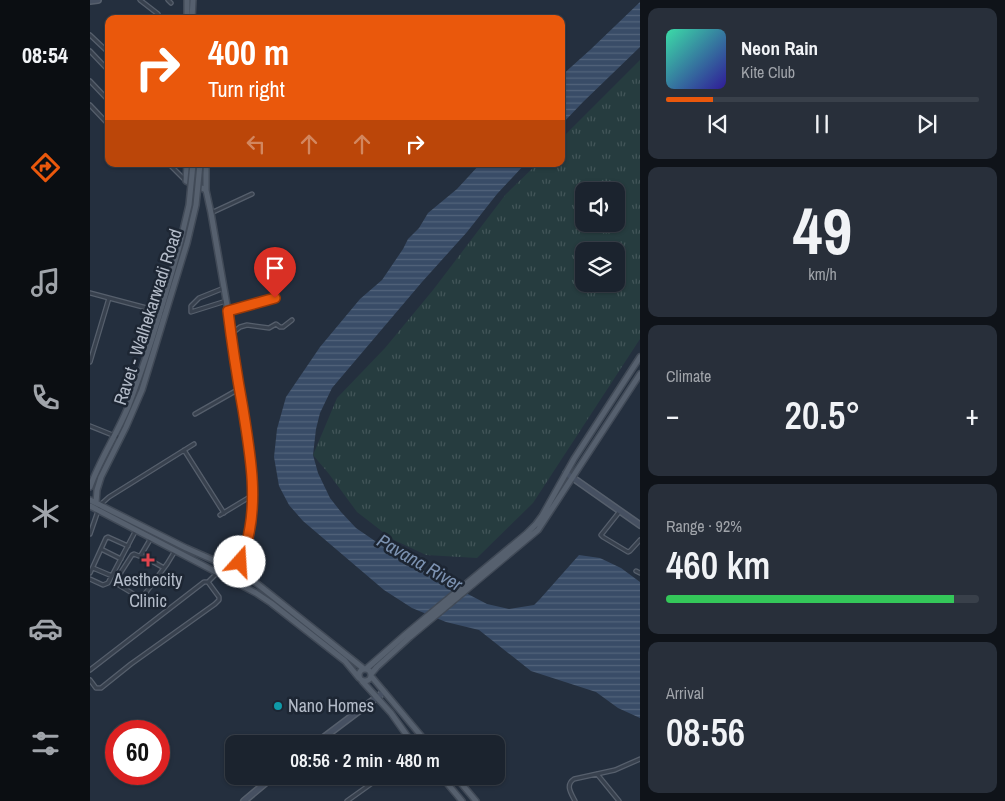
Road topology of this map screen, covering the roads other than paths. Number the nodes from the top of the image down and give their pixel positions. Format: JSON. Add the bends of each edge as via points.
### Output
{"nodes":[{"id":1,"x":98,"y":0,"type":"edge"},
{"id":2,"x":140,"y":0,"type":"edge"},
{"id":3,"x":187,"y":0,"type":"edge"},
{"id":4,"x":193,"y":0,"type":"edge"},
{"id":5,"x":90,"y":1,"type":"edge"},
{"id":6,"x":158,"y":14,"type":"dead end"},
{"id":7,"x":188,"y":15,"type":"edge"},
{"id":8,"x":191,"y":15,"type":"edge"},
{"id":9,"x":90,"y":35,"type":"edge"},
{"id":10,"x":105,"y":50,"type":"edge"},
{"id":11,"x":90,"y":51,"type":"edge"},
{"id":12,"x":105,"y":66,"type":"edge"},
{"id":13,"x":90,"y":81,"type":"edge"},
{"id":14,"x":105,"y":97,"type":"edge"},
{"id":15,"x":90,"y":105,"type":"edge"},
{"id":16,"x":105,"y":120,"type":"edge"},
{"id":17,"x":172,"y":167,"type":"edge"},
{"id":18,"x":187,"y":167,"type":"edge"},
{"id":19,"x":193,"y":167,"type":"edge"},
{"id":20,"x":200,"y":167,"type":"edge"},
{"id":21,"x":206,"y":167,"type":"edge"},
{"id":22,"x":186,"y":181,"type":"junction"},
{"id":23,"x":206,"y":190,"type":"junction"},
{"id":24,"x":252,"y":194,"type":"dead end"},
{"id":25,"x":211,"y":213,"type":"junction"},
{"id":26,"x":224,"y":288,"type":"junction"},
{"id":27,"x":90,"y":293,"type":"edge"},
{"id":28,"x":110,"y":298,"type":"junction"},
{"id":29,"x":275,"y":298,"type":"dead end"},
{"id":30,"x":226,"y":301,"type":"junction"},
{"id":31,"x":228,"y":311,"type":"junction"},
{"id":32,"x":164,"y":313,"type":"junction"},
{"id":33,"x":292,"y":320,"type":"dead end"},
{"id":34,"x":230,"y":334,"type":"junction"},
{"id":35,"x":640,"y":357,"type":"edge"},
{"id":36,"x":90,"y":362,"type":"edge"},
{"id":37,"x":640,"y":374,"type":"edge"},
{"id":38,"x":239,"y":388,"type":"junction"},
{"id":39,"x":194,"y":414,"type":"dead end"},
{"id":40,"x":90,"y":426,"type":"edge"},
{"id":41,"x":117,"y":437,"type":"junction"},
{"id":42,"x":194,"y":444,"type":"dead end"},
{"id":43,"x":184,"y":450,"type":"junction"},
{"id":44,"x":566,"y":473,"type":"junction"},
{"id":45,"x":573,"y":478,"type":"junction"},
{"id":46,"x":90,"y":487,"type":"edge"},
{"id":47,"x":253,"y":495,"type":"junction"},
{"id":48,"x":93,"y":505,"type":"edge"},
{"id":49,"x":620,"y":511,"type":"junction"},
{"id":50,"x":544,"y":517,"type":"junction"},
{"id":51,"x":638,"y":522,"type":"edge"},
{"id":52,"x":136,"y":530,"type":"junction"},
{"id":53,"x":90,"y":534,"type":"edge"},
{"id":54,"x":151,"y":537,"type":"junction"},
{"id":55,"x":248,"y":540,"type":"junction"},
{"id":56,"x":640,"y":540,"type":"edge"},
{"id":57,"x":128,"y":546,"type":"junction"},
{"id":58,"x":101,"y":549,"type":"junction"},
{"id":59,"x":176,"y":550,"type":"junction"},
{"id":60,"x":141,"y":555,"type":"junction"},
{"id":61,"x":121,"y":558,"type":"junction"},
{"id":62,"x":226,"y":566,"type":"junction"},
{"id":63,"x":92,"y":568,"type":"junction"},
{"id":64,"x":164,"y":568,"type":"junction"},
{"id":65,"x":219,"y":572,"type":"junction"},
{"id":66,"x":90,"y":573,"type":"edge"},
{"id":67,"x":247,"y":575,"type":"junction"},
{"id":68,"x":112,"y":576,"type":"junction"},
{"id":69,"x":90,"y":579,"type":"edge"},
{"id":70,"x":208,"y":582,"type":"junction"},
{"id":71,"x":244,"y":586,"type":"junction"},
{"id":72,"x":408,"y":635,"type":"junction"},
{"id":73,"x":365,"y":669,"type":"junction"},
{"id":74,"x":90,"y":670,"type":"edge"},
{"id":75,"x":371,"y":675,"type":"junction"},
{"id":76,"x":360,"y":679,"type":"junction"},
{"id":77,"x":90,"y":680,"type":"edge"},
{"id":78,"x":384,"y":692,"type":"junction"},
{"id":79,"x":376,"y":697,"type":"junction"},
{"id":80,"x":327,"y":735,"type":"edge"},
{"id":81,"x":407,"y":735,"type":"edge"},
{"id":82,"x":420,"y":735,"type":"edge"},
{"id":83,"x":640,"y":759,"type":"edge"},
{"id":84,"x":597,"y":774,"type":"junction"},
{"id":85,"x":263,"y":785,"type":"edge"},
{"id":86,"x":369,"y":785,"type":"edge"},
{"id":87,"x":449,"y":785,"type":"edge"},
{"id":88,"x":463,"y":785,"type":"edge"},
{"id":89,"x":244,"y":801,"type":"edge"},
{"id":90,"x":347,"y":801,"type":"edge"},
{"id":91,"x":462,"y":801,"type":"edge"},
{"id":92,"x":476,"y":801,"type":"edge"},
{"id":93,"x":574,"y":801,"type":"edge"},
{"id":94,"x":619,"y":801,"type":"edge"}],
"edges":[{"from":1,"to":5,"type":"street"},
{"from":2,"to":6,"type":"street"},
{"from":3,"to":7,"type":"main road"},
{"from":4,"to":8,"type":"main road"},
{"from":9,"to":10,"type":"street"},
{"from":11,"to":12,"type":"street"},
{"from":13,"to":14,"type":"street"},
{"from":15,"to":16,"type":"street"},
{"from":17,"to":22,"type":"street"},
{"from":18,"to":22,"type":"main road"},
{"from":19,"to":32,"type":"main road","name":"Ravet - Walhekarwadi Road","bridge":true,"via":[[189,206]]},
{"from":20,"to":32,"type":"main road","name":"Ravet - Walhekarwadi Road","bridge":true,"via":[[196,205],[187,244]]},
{"from":21,"to":23,"type":"main road"},
{"from":22,"to":23,"type":"main road"},
{"from":23,"to":25,"type":"main road"},
{"from":24,"to":25,"type":"street"},
{"from":25,"to":26,"type":"main road"},
{"from":26,"to":30,"type":"main road"},
{"from":26,"to":30,"type":"street","via":[[199,298],[191,306],[191,312]]},
{"from":27,"to":28,"type":"street"},
{"from":28,"to":32,"type":"street"},
{"from":28,"to":36,"type":"street"},
{"from":29,"to":31,"type":"street"},
{"from":30,"to":31,"type":"main road"},
{"from":31,"to":34,"type":"main road"},
{"from":32,"to":41,"type":"main road","name":"Ravet - Walhekarwadi Road","via":[[142,390]]},
{"from":33,"to":34,"type":"street","via":[[283,327],[276,324],[269,328],[247,325]]},
{"from":34,"to":38,"type":"main road"},
{"from":35,"to":44,"type":"main road"},
{"from":37,"to":45,"type":"main road"},
{"from":38,"to":39,"type":"street"},
{"from":38,"to":47,"type":"main road","via":[[251,460]]},
{"from":40,"to":41,"type":"street"},
{"from":41,"to":46,"type":"main road","name":"Ravet - Walhekarwadi Road"},
{"from":41,"to":48,"type":"main road","name":"Ravet - Walhekarwadi Road"},
{"from":42,"to":43,"type":"street"},
{"from":43,"to":47,"type":"street","via":[[222,514]]},
{"from":43,"to":48,"type":"street"},
{"from":44,"to":45,"type":"street"},
{"from":44,"to":50,"type":"main road"},
{"from":45,"to":49,"type":"street"},
{"from":45,"to":50,"type":"main road"},
{"from":47,"to":55,"type":"main road"},
{"from":48,"to":52,"type":"main road"},
{"from":48,"to":53,"type":"street"},
{"from":48,"to":62,"type":"main road"},
{"from":49,"to":51,"type":"street"},
{"from":49,"to":56,"type":"street","via":[[601,535],[628,552]]},
{"from":50,"to":72,"type":"main road"},
{"from":52,"to":54,"type":"main road"},
{"from":52,"to":57,"type":"street"},
{"from":54,"to":59,"type":"main road"},
{"from":54,"to":60,"type":"street"},
{"from":55,"to":62,"type":"main road","via":[[243,560]]},
{"from":55,"to":67,"type":"main road"},
{"from":57,"to":58,"type":"street","via":[[108,537]]},
{"from":57,"to":61,"type":"street"},
{"from":58,"to":61,"type":"street"},
{"from":58,"to":63,"type":"street"},
{"from":59,"to":64,"type":"street"},
{"from":59,"to":65,"type":"main road"},
{"from":60,"to":64,"type":"street"},
{"from":60,"to":64,"type":"street","via":[[132,555],[116,582],[137,596],[144,595]]},
{"from":61,"to":68,"type":"street"},
{"from":62,"to":65,"type":"main road"},
{"from":62,"to":67,"type":"main road"},
{"from":63,"to":66,"type":"street"},
{"from":63,"to":68,"type":"street"},
{"from":65,"to":70,"type":"street"},
{"from":65,"to":71,"type":"main road"},
{"from":67,"to":71,"type":"main road","via":[[250,580]]},
{"from":67,"to":73,"type":"main road"},
{"from":68,"to":69,"type":"street","via":[[105,585]]},
{"from":70,"to":74,"type":"street"},
{"from":70,"to":77,"type":"street","via":[[219,600],[101,688],[96,688]]},
{"from":71,"to":76,"type":"main road","via":[[318,640]]},
{"from":72,"to":73,"type":"main road"},
{"from":72,"to":75,"type":"main road"},
{"from":73,"to":75,"type":"main road"},
{"from":73,"to":76,"type":"main road","via":[[359,672]]},
{"from":75,"to":76,"type":"main road","via":[[368,681]]},
{"from":75,"to":78,"type":"main road"},
{"from":76,"to":79,"type":"main road"},
{"from":78,"to":79,"type":"street"},
{"from":78,"to":82,"type":"main road"},
{"from":79,"to":80,"type":"street"},
{"from":79,"to":81,"type":"main road"},
{"from":83,"to":84,"type":"street"},
{"from":84,"to":93,"type":"street","via":[[571,780],[569,789]]},
{"from":84,"to":94,"type":"street"},
{"from":85,"to":89,"type":"street"},
{"from":86,"to":90,"type":"street"},
{"from":87,"to":91,"type":"main road"},
{"from":88,"to":92,"type":"main road"}]}
